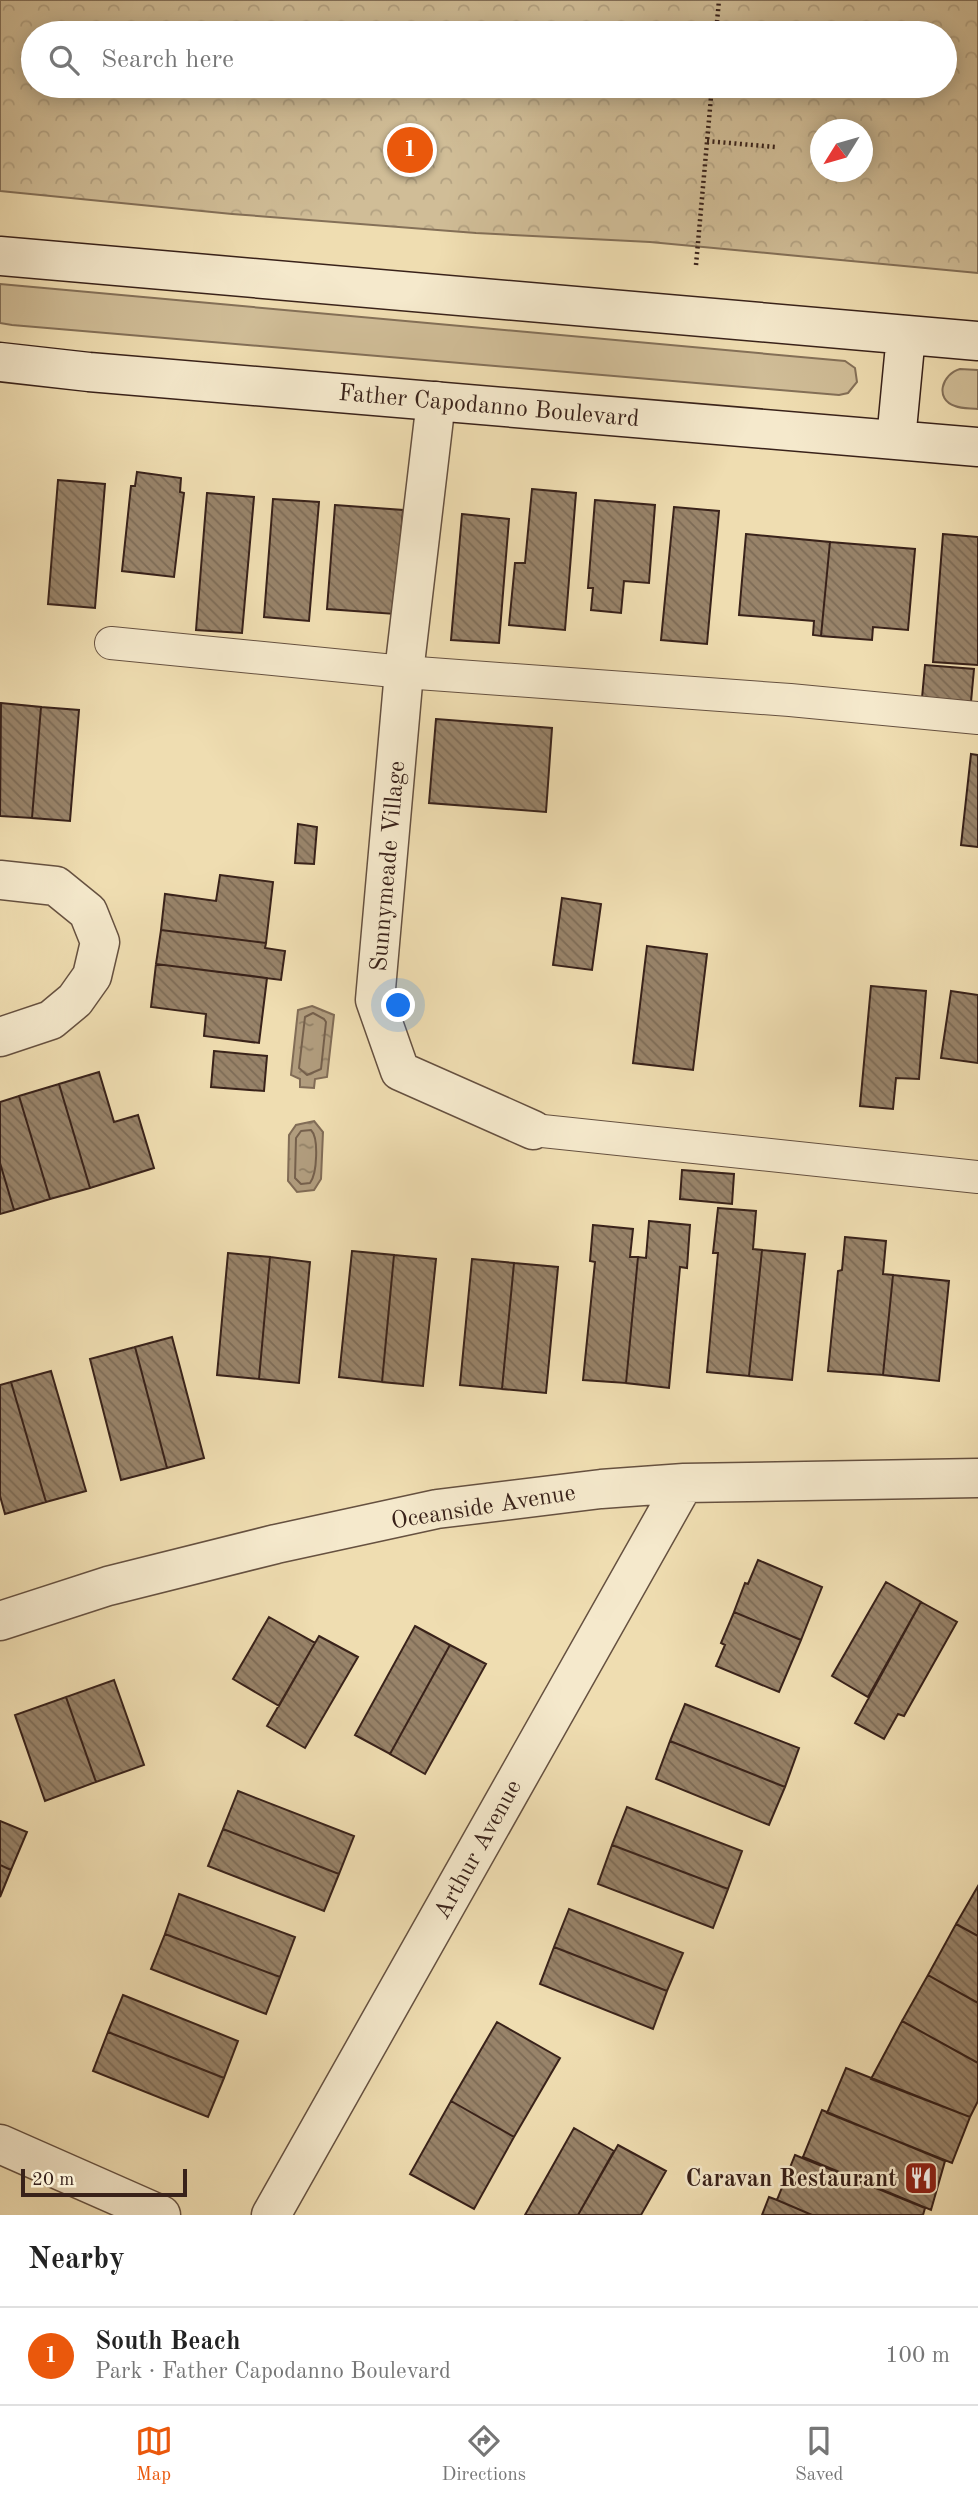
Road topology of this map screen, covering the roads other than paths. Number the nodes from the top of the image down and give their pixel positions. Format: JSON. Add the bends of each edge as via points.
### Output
{"nodes":[{"id":1,"x":0,"y":256,"type":"edge"},
{"id":2,"x":906,"y":335,"type":"junction"},
{"id":3,"x":978,"y":341,"type":"edge"},
{"id":4,"x":0,"y":362,"type":"edge"},
{"id":5,"x":436,"y":401,"type":"junction"},
{"id":6,"x":896,"y":440,"type":"junction"},
{"id":7,"x":978,"y":447,"type":"edge"},
{"id":8,"x":111,"y":643,"type":"dead end"},
{"id":9,"x":404,"y":672,"type":"junction"},
{"id":10,"x":978,"y":718,"type":"edge"},
{"id":11,"x":0,"y":880,"type":"edge"},
{"id":12,"x":0,"y":1037,"type":"edge"},
{"id":13,"x":534,"y":1130,"type":"joint"},
{"id":14,"x":978,"y":1177,"type":"edge"},
{"id":15,"x":978,"y":1478,"type":"edge"},
{"id":16,"x":684,"y":1483,"type":"junction"},
{"id":17,"x":0,"y":1621,"type":"edge"},
{"id":18,"x":0,"y":2144,"type":"edge"},
{"id":19,"x":161,"y":2215,"type":"edge"},
{"id":20,"x":271,"y":2215,"type":"edge"}],
"edges":[{"from":1,"to":2,"type":"street"},
{"from":2,"to":3,"type":"street"},
{"from":2,"to":6,"type":"street"},
{"from":4,"to":5,"type":"street","name":"Father Capodanno Boulevard"},
{"from":5,"to":6,"type":"street","name":"Father Capodanno Boulevard"},
{"from":5,"to":9,"type":"street","name":"Sunnymeade Village"},
{"from":6,"to":7,"type":"street","name":"Father Capodanno Boulevard"},
{"from":8,"to":9,"type":"lane"},
{"from":9,"to":10,"type":"lane"},
{"from":9,"to":13,"type":"street","name":"Sunnymeade Village","via":[[376,1000],[400,1071]]},
{"from":11,"to":12,"type":"street","via":[[56,886],[89,912],[100,942],[92,976],[75,1000],[51,1020]]},
{"from":13,"to":14,"type":"lane","name":"Sunnymeade Village"},
{"from":15,"to":16,"type":"street","name":"Oceanside Avenue"},
{"from":16,"to":17,"type":"street","name":"Oceanside Avenue","via":[[437,1509],[108,1586]]},
{"from":16,"to":20,"type":"street","name":"Arthur Avenue"},
{"from":18,"to":19,"type":"street"}]}
